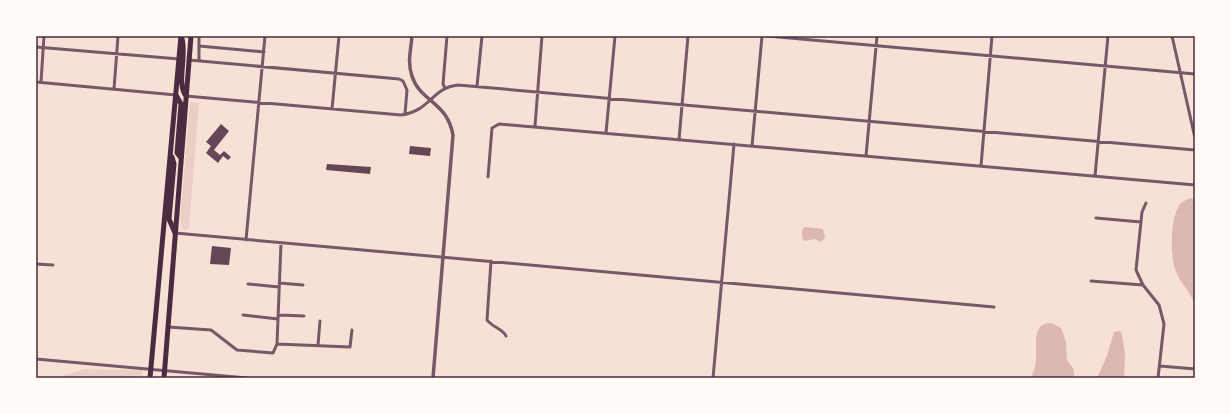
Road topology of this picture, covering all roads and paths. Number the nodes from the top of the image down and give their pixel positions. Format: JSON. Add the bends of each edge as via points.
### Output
{"nodes":[{"id":1,"x":44,"y":36,"type":"edge"},
{"id":2,"x":118,"y":36,"type":"edge"},
{"id":3,"x":181,"y":36,"type":"edge"},
{"id":4,"x":188,"y":36,"type":"edge"},
{"id":5,"x":191,"y":36,"type":"edge"},
{"id":6,"x":199,"y":36,"type":"edge"},
{"id":7,"x":265,"y":36,"type":"edge"},
{"id":8,"x":338,"y":36,"type":"edge"},
{"id":9,"x":412,"y":36,"type":"edge"},
{"id":10,"x":447,"y":36,"type":"edge"},
{"id":11,"x":482,"y":36,"type":"edge"},
{"id":12,"x":542,"y":36,"type":"edge"},
{"id":13,"x":615,"y":36,"type":"edge"},
{"id":14,"x":688,"y":36,"type":"edge"},
{"id":15,"x":762,"y":36,"type":"edge"},
{"id":16,"x":767,"y":36,"type":"edge"},
{"id":17,"x":877,"y":36,"type":"edge"},
{"id":18,"x":992,"y":36,"type":"edge"},
{"id":19,"x":1108,"y":36,"type":"edge"},
{"id":20,"x":1172,"y":36,"type":"edge"},
{"id":21,"x":190,"y":46,"type":"junction"},
{"id":22,"x":199,"y":46,"type":"junction"},
{"id":23,"x":876,"y":46,"type":"junction"},
{"id":24,"x":36,"y":47,"type":"edge"},
{"id":25,"x":43,"y":48,"type":"junction"},
{"id":26,"x":264,"y":52,"type":"junction"},
{"id":27,"x":116,"y":54,"type":"junction"},
{"id":28,"x":991,"y":56,"type":"junction"},
{"id":29,"x":179,"y":59,"type":"junction"},
{"id":30,"x":189,"y":60,"type":"junction"},
{"id":31,"x":199,"y":61,"type":"junction"},
{"id":32,"x":262,"y":66,"type":"junction"},
{"id":33,"x":1105,"y":66,"type":"junction"},
{"id":34,"x":335,"y":73,"type":"junction"},
{"id":35,"x":1180,"y":73,"type":"junction"},
{"id":36,"x":1195,"y":74,"type":"edge"},
{"id":37,"x":36,"y":82,"type":"edge"},
{"id":38,"x":41,"y":82,"type":"junction"},
{"id":39,"x":477,"y":86,"type":"junction"},
{"id":40,"x":114,"y":88,"type":"junction"},
{"id":41,"x":445,"y":88,"type":"junction"},
{"id":42,"x":538,"y":92,"type":"junction"},
{"id":43,"x":176,"y":95,"type":"junction"},
{"id":44,"x":186,"y":96,"type":"junction"},
{"id":45,"x":610,"y":98,"type":"junction"},
{"id":46,"x":431,"y":100,"type":"junction"},
{"id":47,"x":258,"y":102,"type":"junction"},
{"id":48,"x":683,"y":104,"type":"junction"},
{"id":49,"x":332,"y":109,"type":"junction"},
{"id":50,"x":755,"y":111,"type":"junction"},
{"id":51,"x":405,"y":114,"type":"junction"},
{"id":52,"x":869,"y":121,"type":"junction"},
{"id":53,"x":535,"y":126,"type":"junction"},
{"id":54,"x":984,"y":132,"type":"junction"},
{"id":55,"x":606,"y":133,"type":"junction"},
{"id":56,"x":1195,"y":138,"type":"edge"},
{"id":57,"x":679,"y":140,"type":"junction"},
{"id":58,"x":1098,"y":142,"type":"junction"},
{"id":59,"x":734,"y":144,"type":"junction"},
{"id":60,"x":752,"y":146,"type":"junction"},
{"id":61,"x":1195,"y":150,"type":"edge"},
{"id":62,"x":171,"y":154,"type":"junction"},
{"id":63,"x":866,"y":156,"type":"junction"},
{"id":64,"x":181,"y":158,"type":"junction"},
{"id":65,"x":981,"y":166,"type":"junction"},
{"id":66,"x":1095,"y":176,"type":"junction"},
{"id":67,"x":488,"y":177,"type":"dead end"},
{"id":68,"x":1195,"y":185,"type":"edge"},
{"id":69,"x":1146,"y":203,"type":"dead end"},
{"id":70,"x":1096,"y":218,"type":"dead end"},
{"id":71,"x":1141,"y":222,"type":"junction"},
{"id":72,"x":175,"y":233,"type":"junction"},
{"id":73,"x":246,"y":240,"type":"junction"},
{"id":74,"x":281,"y":243,"type":"junction"},
{"id":75,"x":443,"y":256,"type":"junction"},
{"id":76,"x":491,"y":261,"type":"junction"},
{"id":77,"x":36,"y":264,"type":"edge"},
{"id":78,"x":54,"y":265,"type":"dead end"},
{"id":79,"x":1091,"y":280,"type":"dead end"},
{"id":80,"x":722,"y":282,"type":"junction"},
{"id":81,"x":248,"y":284,"type":"dead end"},
{"id":82,"x":279,"y":285,"type":"junction"},
{"id":83,"x":303,"y":285,"type":"dead end"},
{"id":84,"x":1143,"y":286,"type":"junction"},
{"id":85,"x":994,"y":307,"type":"dead end"},
{"id":86,"x":279,"y":314,"type":"junction"},
{"id":87,"x":244,"y":315,"type":"dead end"},
{"id":88,"x":304,"y":316,"type":"dead end"},
{"id":89,"x":278,"y":319,"type":"junction"},
{"id":90,"x":320,"y":321,"type":"dead end"},
{"id":91,"x":168,"y":326,"type":"junction"},
{"id":92,"x":352,"y":330,"type":"dead end"},
{"id":93,"x":506,"y":336,"type":"dead end"},
{"id":94,"x":278,"y":344,"type":"junction"},
{"id":95,"x":318,"y":345,"type":"junction"},
{"id":96,"x":36,"y":359,"type":"edge"},
{"id":97,"x":1160,"y":366,"type":"junction"},
{"id":98,"x":151,"y":369,"type":"junction"},
{"id":99,"x":1195,"y":369,"type":"edge"},
{"id":100,"x":164,"y":370,"type":"junction"},
{"id":101,"x":150,"y":378,"type":"edge"},
{"id":102,"x":164,"y":378,"type":"edge"},
{"id":103,"x":247,"y":378,"type":"edge"},
{"id":104,"x":433,"y":378,"type":"edge"},
{"id":105,"x":713,"y":378,"type":"edge"},
{"id":106,"x":1158,"y":378,"type":"edge"}],
"edges":[{"from":1,"to":25,"type":"street"},
{"from":2,"to":27,"type":"street"},
{"from":3,"to":29,"type":"highway"},
{"from":3,"to":44,"type":"highway","via":[[185,49],[181,88]]},
{"from":4,"to":21,"type":"highway"},
{"from":5,"to":21,"type":"highway"},
{"from":6,"to":22,"type":"street"},
{"from":7,"to":26,"type":"street"},
{"from":8,"to":34,"type":"street"},
{"from":9,"to":46,"type":"street","via":[[411,75],[418,87]]},
{"from":10,"to":41,"type":"street","via":[[443,84]]},
{"from":11,"to":39,"type":"street"},
{"from":12,"to":42,"type":"street"},
{"from":13,"to":45,"type":"street"},
{"from":14,"to":48,"type":"street"},
{"from":15,"to":50,"type":"street"},
{"from":16,"to":23,"type":"street"},
{"from":17,"to":23,"type":"street"},
{"from":18,"to":28,"type":"street"},
{"from":19,"to":33,"type":"street"},
{"from":20,"to":35,"type":"street"},
{"from":21,"to":30,"type":"highway"},
{"from":22,"to":26,"type":"street"},
{"from":22,"to":31,"type":"street"},
{"from":23,"to":28,"type":"street"},
{"from":23,"to":52,"type":"street"},
{"from":24,"to":25,"type":"street"},
{"from":25,"to":27,"type":"street"},
{"from":25,"to":38,"type":"street"},
{"from":26,"to":32,"type":"street"},
{"from":27,"to":29,"type":"street"},
{"from":27,"to":40,"type":"street"},
{"from":28,"to":33,"type":"street"},
{"from":28,"to":54,"type":"street"},
{"from":29,"to":43,"type":"highway"},
{"from":30,"to":31,"type":"street"},
{"from":30,"to":44,"type":"highway"},
{"from":31,"to":32,"type":"street"},
{"from":32,"to":34,"type":"street"},
{"from":32,"to":47,"type":"street"},
{"from":33,"to":35,"type":"street"},
{"from":33,"to":58,"type":"street"},
{"from":34,"to":49,"type":"street"},
{"from":34,"to":51,"type":"street","via":[[396,78],[403,81],[407,90]]},
{"from":35,"to":36,"type":"street"},
{"from":35,"to":56,"type":"street"},
{"from":37,"to":38,"type":"street"},
{"from":38,"to":40,"type":"street"},
{"from":39,"to":41,"type":"street","via":[[458,85]]},
{"from":39,"to":42,"type":"street"},
{"from":40,"to":43,"type":"street"},
{"from":41,"to":46,"type":"street"},
{"from":42,"to":45,"type":"street"},
{"from":42,"to":53,"type":"street"},
{"from":43,"to":62,"type":"highway"},
{"from":43,"to":64,"type":"highway","via":[[181,104],[177,153]]},
{"from":44,"to":47,"type":"street"},
{"from":44,"to":64,"type":"highway"},
{"from":45,"to":48,"type":"street"},
{"from":45,"to":55,"type":"street"},
{"from":46,"to":51,"type":"street","via":[[422,109]]},
{"from":46,"to":75,"type":"street","via":[[443,110],[453,135]]},
{"from":47,"to":49,"type":"street"},
{"from":47,"to":73,"type":"street"},
{"from":48,"to":50,"type":"street"},
{"from":48,"to":57,"type":"street"},
{"from":49,"to":51,"type":"street"},
{"from":50,"to":52,"type":"street"},
{"from":50,"to":60,"type":"street"},
{"from":52,"to":54,"type":"street"},
{"from":52,"to":63,"type":"street"},
{"from":53,"to":55,"type":"street"},
{"from":53,"to":67,"type":"street","via":[[499,124],[492,128]]},
{"from":54,"to":58,"type":"street"},
{"from":54,"to":65,"type":"street"},
{"from":55,"to":57,"type":"street"},
{"from":57,"to":59,"type":"street"},
{"from":58,"to":61,"type":"street"},
{"from":58,"to":66,"type":"street"},
{"from":59,"to":60,"type":"street"},
{"from":59,"to":80,"type":"street"},
{"from":60,"to":63,"type":"street"},
{"from":62,"to":72,"type":"highway","via":[[174,164],[169,219]]},
{"from":62,"to":98,"type":"highway"},
{"from":63,"to":65,"type":"street"},
{"from":64,"to":72,"type":"highway"},
{"from":65,"to":66,"type":"street"},
{"from":66,"to":68,"type":"street"},
{"from":69,"to":71,"type":"street"},
{"from":70,"to":71,"type":"street"},
{"from":71,"to":84,"type":"street","via":[[1136,270]]},
{"from":72,"to":73,"type":"street"},
{"from":72,"to":91,"type":"highway"},
{"from":73,"to":74,"type":"street"},
{"from":74,"to":75,"type":"street"},
{"from":74,"to":82,"type":"street"},
{"from":75,"to":76,"type":"street"},
{"from":75,"to":104,"type":"street"},
{"from":76,"to":80,"type":"street"},
{"from":76,"to":93,"type":"street","via":[[487,320]]},
{"from":77,"to":78,"type":"street"},
{"from":79,"to":84,"type":"street"},
{"from":80,"to":85,"type":"street"},
{"from":80,"to":105,"type":"street"},
{"from":81,"to":82,"type":"street"},
{"from":82,"to":83,"type":"street"},
{"from":82,"to":86,"type":"street"},
{"from":84,"to":97,"type":"street","via":[[1159,305],[1164,324]]},
{"from":86,"to":88,"type":"street"},
{"from":86,"to":89,"type":"street"},
{"from":87,"to":89,"type":"street"},
{"from":89,"to":94,"type":"street"},
{"from":90,"to":95,"type":"street"},
{"from":91,"to":94,"type":"street","via":[[211,330],[237,350],[273,353]]},
{"from":91,"to":100,"type":"highway"},
{"from":92,"to":95,"type":"street","via":[[350,348]]},
{"from":94,"to":95,"type":"street"},
{"from":96,"to":98,"type":"street"},
{"from":97,"to":99,"type":"street"},
{"from":97,"to":106,"type":"street"},
{"from":98,"to":100,"type":"street"},
{"from":98,"to":101,"type":"highway"},
{"from":100,"to":102,"type":"highway"},
{"from":100,"to":103,"type":"street"}]}
